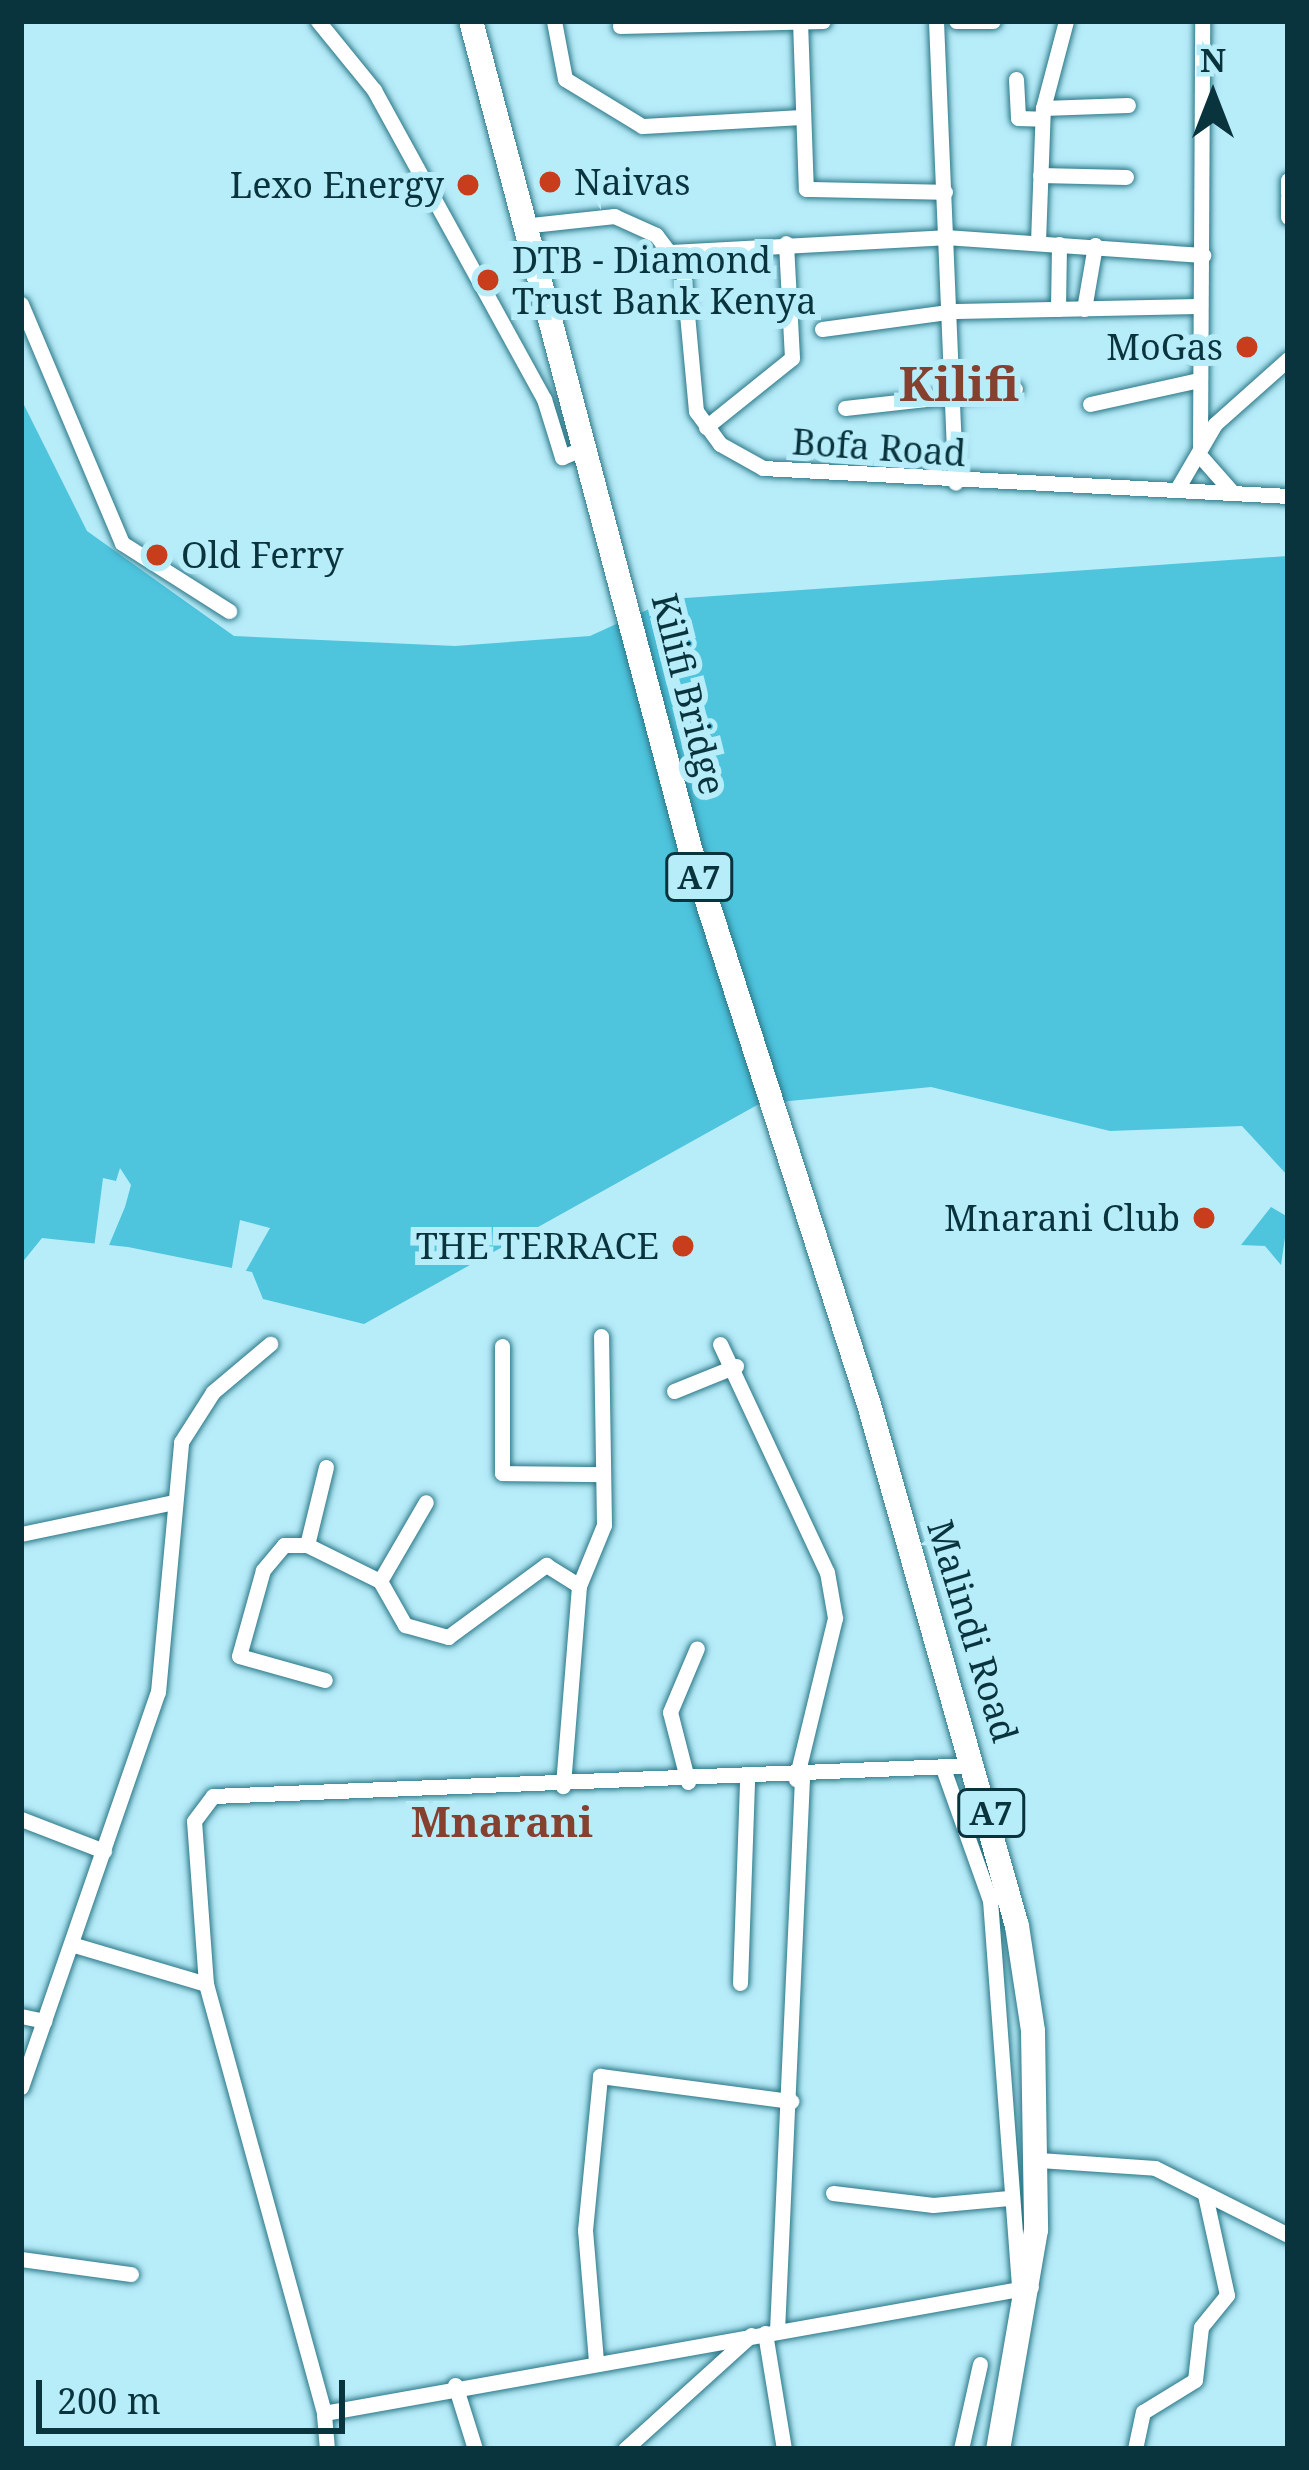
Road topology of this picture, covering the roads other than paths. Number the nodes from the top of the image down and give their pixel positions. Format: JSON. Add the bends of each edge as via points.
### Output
{"nodes":[{"id":1,"x":317,"y":21,"type":"edge"},
{"id":2,"x":471,"y":21,"type":"edge"},
{"id":3,"x":554,"y":21,"type":"edge"},
{"id":4,"x":800,"y":21,"type":"edge"},
{"id":5,"x":824,"y":21,"type":"edge"},
{"id":6,"x":936,"y":21,"type":"edge"},
{"id":7,"x":956,"y":21,"type":"edge"},
{"id":8,"x":993,"y":21,"type":"edge"},
{"id":9,"x":1066,"y":21,"type":"edge"},
{"id":10,"x":1202,"y":21,"type":"edge"},
{"id":11,"x":620,"y":26,"type":"dead end"},
{"id":12,"x":1016,"y":80,"type":"dead end"},
{"id":13,"x":1128,"y":105,"type":"dead end"},
{"id":14,"x":1043,"y":114,"type":"junction"},
{"id":15,"x":803,"y":117,"type":"junction"},
{"id":16,"x":1040,"y":175,"type":"junction"},
{"id":17,"x":1126,"y":177,"type":"dead end"},
{"id":18,"x":1288,"y":180,"type":"edge"},
{"id":19,"x":946,"y":192,"type":"junction"},
{"id":20,"x":1288,"y":196,"type":"edge"},
{"id":21,"x":1288,"y":217,"type":"edge"},
{"id":22,"x":525,"y":235,"type":"junction"},
{"id":23,"x":945,"y":237,"type":"junction"},
{"id":24,"x":1038,"y":242,"type":"junction"},
{"id":25,"x":786,"y":243,"type":"junction"},
{"id":26,"x":1060,"y":244,"type":"junction"},
{"id":27,"x":1095,"y":244,"type":"junction"},
{"id":28,"x":671,"y":252,"type":"junction"},
{"id":29,"x":1202,"y":255,"type":"junction"},
{"id":30,"x":21,"y":304,"type":"edge"},
{"id":31,"x":1197,"y":306,"type":"junction"},
{"id":32,"x":1058,"y":309,"type":"junction"},
{"id":33,"x":1084,"y":309,"type":"junction"},
{"id":34,"x":949,"y":314,"type":"junction"},
{"id":35,"x":822,"y":329,"type":"dead end"},
{"id":36,"x":1288,"y":359,"type":"edge"},
{"id":37,"x":1199,"y":380,"type":"junction"},
{"id":38,"x":1015,"y":389,"type":"dead end"},
{"id":39,"x":953,"y":391,"type":"junction"},
{"id":40,"x":1090,"y":404,"type":"dead end"},
{"id":41,"x":845,"y":408,"type":"dead end"},
{"id":42,"x":706,"y":427,"type":"junction"},
{"id":43,"x":584,"y":448,"type":"junction"},
{"id":44,"x":1200,"y":450,"type":"junction"},
{"id":45,"x":955,"y":483,"type":"junction"},
{"id":46,"x":1177,"y":489,"type":"junction"},
{"id":47,"x":1156,"y":490,"type":"junction"},
{"id":48,"x":1198,"y":490,"type":"junction"},
{"id":49,"x":1232,"y":492,"type":"junction"},
{"id":50,"x":1288,"y":496,"type":"edge"},
{"id":51,"x":229,"y":611,"type":"dead end"},
{"id":52,"x":804,"y":1197,"type":"joint"},
{"id":53,"x":601,"y":1336,"type":"dead end"},
{"id":54,"x":270,"y":1344,"type":"dead end"},
{"id":55,"x":720,"y":1344,"type":"dead end"},
{"id":56,"x":502,"y":1346,"type":"dead end"},
{"id":57,"x":736,"y":1366,"type":"junction"},
{"id":58,"x":674,"y":1391,"type":"dead end"},
{"id":59,"x":326,"y":1467,"type":"dead end"},
{"id":60,"x":602,"y":1474,"type":"junction"},
{"id":61,"x":427,"y":1502,"type":"dead end"},
{"id":62,"x":170,"y":1503,"type":"junction"},
{"id":63,"x":21,"y":1534,"type":"edge"},
{"id":64,"x":308,"y":1545,"type":"junction"},
{"id":65,"x":380,"y":1581,"type":"junction"},
{"id":66,"x":580,"y":1586,"type":"junction"},
{"id":67,"x":697,"y":1648,"type":"dead end"},
{"id":68,"x":325,"y":1680,"type":"dead end"},
{"id":69,"x":975,"y":1766,"type":"junction"},
{"id":70,"x":944,"y":1771,"type":"junction"},
{"id":71,"x":799,"y":1779,"type":"junction"},
{"id":72,"x":747,"y":1780,"type":"junction"},
{"id":73,"x":688,"y":1782,"type":"junction"},
{"id":74,"x":563,"y":1786,"type":"junction"},
{"id":75,"x":21,"y":1820,"type":"edge"},
{"id":76,"x":104,"y":1851,"type":"junction"},
{"id":77,"x":70,"y":1944,"type":"junction"},
{"id":78,"x":740,"y":1983,"type":"dead end"},
{"id":79,"x":206,"y":1984,"type":"junction"},
{"id":80,"x":21,"y":2016,"type":"edge"},
{"id":81,"x":44,"y":2021,"type":"junction"},
{"id":82,"x":21,"y":2087,"type":"edge"},
{"id":83,"x":791,"y":2101,"type":"junction"},
{"id":84,"x":1039,"y":2160,"type":"junction"},
{"id":85,"x":833,"y":2193,"type":"dead end"},
{"id":86,"x":1205,"y":2195,"type":"junction"},
{"id":87,"x":1009,"y":2198,"type":"junction"},
{"id":88,"x":1288,"y":2236,"type":"edge"},
{"id":89,"x":21,"y":2258,"type":"edge"},
{"id":90,"x":131,"y":2275,"type":"dead end"},
{"id":91,"x":1025,"y":2288,"type":"junction"},
{"id":92,"x":764,"y":2333,"type":"junction"},
{"id":93,"x":596,"y":2361,"type":"junction"},
{"id":94,"x":980,"y":2364,"type":"dead end"},
{"id":95,"x":455,"y":2385,"type":"junction"},
{"id":96,"x":324,"y":2413,"type":"junction"},
{"id":97,"x":327,"y":2449,"type":"edge"},
{"id":98,"x":475,"y":2449,"type":"edge"},
{"id":99,"x":625,"y":2449,"type":"edge"},
{"id":100,"x":784,"y":2449,"type":"edge"},
{"id":101,"x":962,"y":2449,"type":"edge"},
{"id":102,"x":998,"y":2449,"type":"edge"},
{"id":103,"x":1135,"y":2449,"type":"edge"}],
"edges":[{"from":1,"to":43,"type":"street","via":[[374,89],[544,399],[562,457]]},
{"from":2,"to":22,"type":"highway","number":"A7"},
{"from":3,"to":15,"type":"street","via":[[565,79],[642,126]]},
{"from":4,"to":5,"type":"street"},
{"from":4,"to":11,"type":"street"},
{"from":4,"to":15,"type":"street"},
{"from":6,"to":19,"type":"street"},
{"from":7,"to":8,"type":"street"},
{"from":9,"to":14,"type":"street"},
{"from":10,"to":29,"type":"street"},
{"from":12,"to":14,"type":"street","via":[[1018,118]]},
{"from":13,"to":14,"type":"street"},
{"from":14,"to":16,"type":"street"},
{"from":15,"to":19,"type":"street","via":[[808,190]]},
{"from":16,"to":17,"type":"street"},
{"from":16,"to":24,"type":"street"},
{"from":18,"to":20,"type":"street"},
{"from":19,"to":23,"type":"street"},
{"from":20,"to":21,"type":"street"},
{"from":22,"to":28,"type":"street","via":[[568,221],[631,221]]},
{"from":22,"to":43,"type":"highway","number":"A7"},
{"from":23,"to":24,"type":"street"},
{"from":23,"to":25,"type":"street"},
{"from":23,"to":34,"type":"street"},
{"from":24,"to":26,"type":"street"},
{"from":25,"to":28,"type":"street"},
{"from":25,"to":42,"type":"street","via":[[790,364]]},
{"from":26,"to":27,"type":"street"},
{"from":26,"to":32,"type":"street"},
{"from":27,"to":29,"type":"street"},
{"from":27,"to":33,"type":"street"},
{"from":28,"to":42,"type":"street","via":[[686,284],[688,386]]},
{"from":29,"to":31,"type":"street"},
{"from":30,"to":51,"type":"street","via":[[122,543]]},
{"from":31,"to":33,"type":"street"},
{"from":31,"to":37,"type":"street"},
{"from":32,"to":33,"type":"street"},
{"from":32,"to":34,"type":"street"},
{"from":34,"to":35,"type":"street"},
{"from":34,"to":39,"type":"street"},
{"from":36,"to":44,"type":"street"},
{"from":37,"to":40,"type":"street"},
{"from":37,"to":44,"type":"street"},
{"from":38,"to":39,"type":"street"},
{"from":39,"to":41,"type":"street"},
{"from":39,"to":45,"type":"street"},
{"from":42,"to":45,"type":"street","name":"Bofa Road","via":[[763,468]]},
{"from":43,"to":52,"type":"highway","name":"Kilifi Bridge","number":"A7","via":[[690,848]]},
{"from":44,"to":46,"type":"street"},
{"from":44,"to":47,"type":"street"},
{"from":44,"to":48,"type":"street"},
{"from":44,"to":49,"type":"street"},
{"from":45,"to":47,"type":"street","name":"Bofa Road"},
{"from":46,"to":47,"type":"street","name":"Bofa Road"},
{"from":46,"to":48,"type":"street","name":"Bofa Road"},
{"from":48,"to":49,"type":"street","name":"Bofa Road"},
{"from":49,"to":50,"type":"street","name":"Bofa Road"},
{"from":52,"to":69,"type":"highway","name":"Malindi Road","number":"A7"},
{"from":53,"to":60,"type":"street"},
{"from":54,"to":62,"type":"street","via":[[191,1422]]},
{"from":55,"to":57,"type":"street"},
{"from":56,"to":60,"type":"street","via":[[502,1473]]},
{"from":57,"to":58,"type":"street"},
{"from":57,"to":71,"type":"street","via":[[827,1572],[835,1618]]},
{"from":59,"to":64,"type":"street"},
{"from":60,"to":66,"type":"street","via":[[604,1525]]},
{"from":61,"to":65,"type":"street"},
{"from":62,"to":63,"type":"street"},
{"from":62,"to":76,"type":"street","via":[[158,1692]]},
{"from":64,"to":65,"type":"street"},
{"from":64,"to":68,"type":"street","via":[[284,1545],[263,1570],[239,1656]]},
{"from":65,"to":66,"type":"street","via":[[405,1625],[448,1637],[546,1565]]},
{"from":66,"to":74,"type":"street"},
{"from":67,"to":73,"type":"street","via":[[670,1712]]},
{"from":69,"to":70,"type":"street"},
{"from":69,"to":84,"type":"highway","name":"Malindi Road","number":"A7","via":[[1028,1982]]},
{"from":70,"to":71,"type":"street"},
{"from":70,"to":87,"type":"street","via":[[990,1900]]},
{"from":71,"to":72,"type":"street"},
{"from":71,"to":83,"type":"street"},
{"from":72,"to":73,"type":"street"},
{"from":72,"to":78,"type":"street"},
{"from":73,"to":74,"type":"street"},
{"from":74,"to":79,"type":"street","via":[[202,1800]]},
{"from":75,"to":76,"type":"street"},
{"from":76,"to":77,"type":"street"},
{"from":77,"to":79,"type":"street"},
{"from":77,"to":81,"type":"street"},
{"from":79,"to":96,"type":"street"},
{"from":80,"to":81,"type":"street"},
{"from":81,"to":82,"type":"street"},
{"from":83,"to":92,"type":"street"},
{"from":83,"to":93,"type":"street","via":[[600,2076],[585,2230]]},
{"from":84,"to":86,"type":"street","via":[[1126,2162]]},
{"from":84,"to":91,"type":"highway","name":"Malindi Road","number":"A7"},
{"from":85,"to":87,"type":"street","via":[[933,2205]]},
{"from":86,"to":88,"type":"street"},
{"from":86,"to":103,"type":"street","via":[[1227,2295],[1201,2327],[1195,2380],[1143,2412]]},
{"from":87,"to":91,"type":"street"},
{"from":89,"to":90,"type":"street"},
{"from":91,"to":92,"type":"street"},
{"from":91,"to":102,"type":"highway","name":"Malindi Road","number":"A7"},
{"from":92,"to":93,"type":"street"},
{"from":92,"to":99,"type":"street"},
{"from":92,"to":100,"type":"street"},
{"from":93,"to":95,"type":"street"},
{"from":94,"to":101,"type":"street"},
{"from":95,"to":96,"type":"street"},
{"from":95,"to":98,"type":"street"},
{"from":96,"to":97,"type":"street"}]}
